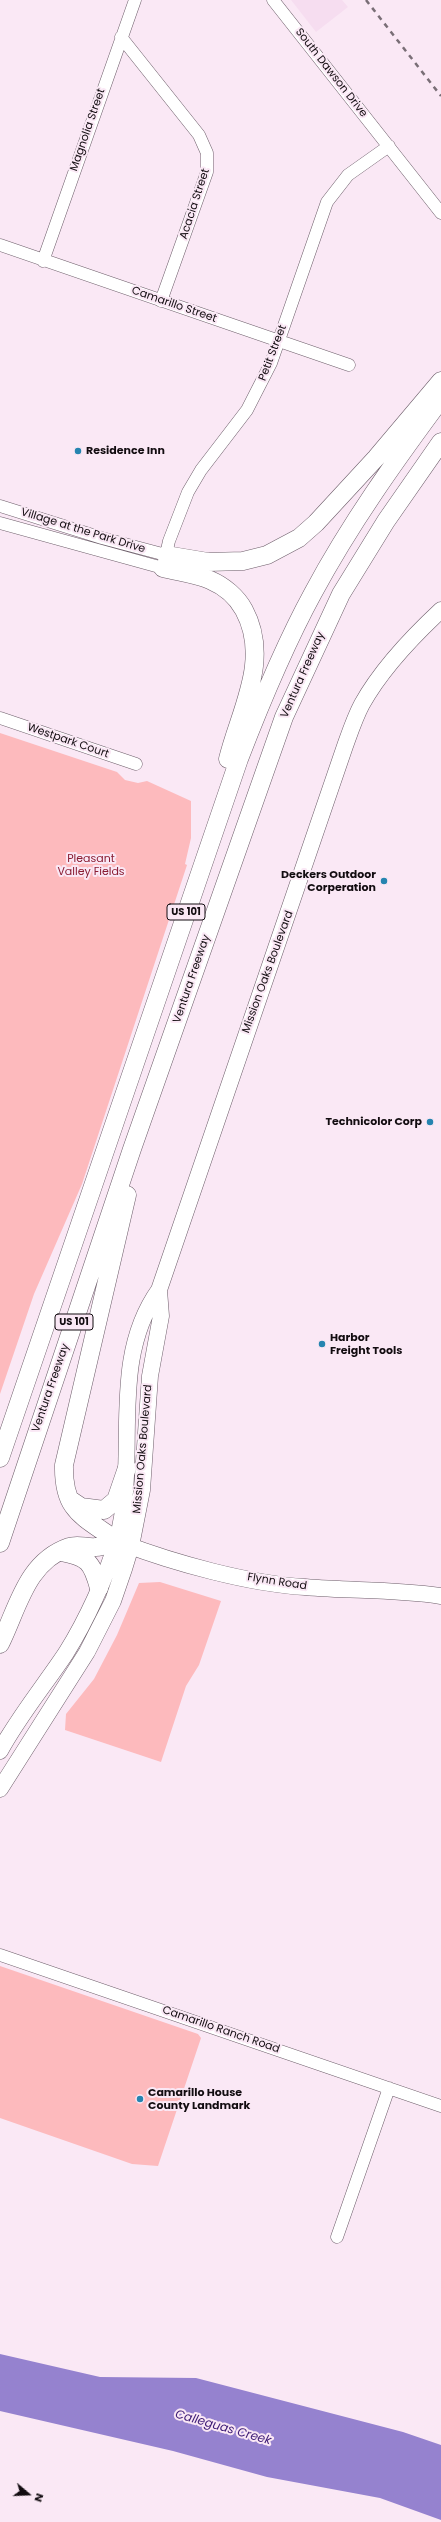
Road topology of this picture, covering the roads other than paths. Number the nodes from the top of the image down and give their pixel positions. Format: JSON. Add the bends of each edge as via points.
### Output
{"nodes":[{"id":1,"x":135,"y":0,"type":"edge"},
{"id":2,"x":273,"y":0,"type":"edge"},
{"id":3,"x":121,"y":37,"type":"junction"},
{"id":4,"x":389,"y":146,"type":"junction"},
{"id":5,"x":441,"y":213,"type":"edge"},
{"id":6,"x":0,"y":245,"type":"edge"},
{"id":7,"x":43,"y":261,"type":"junction"},
{"id":8,"x":161,"y":301,"type":"junction"},
{"id":9,"x":279,"y":340,"type":"junction"},
{"id":10,"x":349,"y":365,"type":"dead end"},
{"id":11,"x":441,"y":381,"type":"edge"},
{"id":12,"x":441,"y":398,"type":"edge"},
{"id":13,"x":441,"y":442,"type":"edge"},
{"id":14,"x":0,"y":506,"type":"edge"},
{"id":15,"x":0,"y":523,"type":"edge"},
{"id":16,"x":164,"y":562,"type":"junction"},
{"id":17,"x":441,"y":610,"type":"edge"},
{"id":18,"x":0,"y":718,"type":"edge"},
{"id":19,"x":136,"y":764,"type":"dead end"},
{"id":20,"x":204,"y":859,"type":"junction"},
{"id":21,"x":149,"y":1101,"type":"junction"},
{"id":22,"x":159,"y":1290,"type":"junction"},
{"id":23,"x":0,"y":1458,"type":"edge"},
{"id":24,"x":127,"y":1468,"type":"junction"},
{"id":25,"x":68,"y":1498,"type":"junction"},
{"id":26,"x":0,"y":1543,"type":"edge"},
{"id":27,"x":124,"y":1544,"type":"junction"},
{"id":28,"x":58,"y":1552,"type":"junction"},
{"id":29,"x":99,"y":1588,"type":"junction"},
{"id":30,"x":441,"y":1596,"type":"edge"},
{"id":31,"x":0,"y":1644,"type":"edge"},
{"id":32,"x":0,"y":1751,"type":"edge"},
{"id":33,"x":0,"y":1789,"type":"edge"},
{"id":34,"x":0,"y":1955,"type":"edge"},
{"id":35,"x":388,"y":2088,"type":"junction"},
{"id":36,"x":441,"y":2106,"type":"edge"},
{"id":37,"x":337,"y":2237,"type":"dead end"}],
"edges":[{"from":1,"to":3,"type":"street","name":"Magnolia Street"},
{"from":2,"to":4,"type":"street","name":"South Dawson Drive"},
{"from":3,"to":7,"type":"street","name":"Magnolia Street"},
{"from":3,"to":8,"type":"street","name":"Acacia Street","via":[[199,135],[207,153],[207,172]]},
{"from":4,"to":5,"type":"street","name":"South Dawson Drive"},
{"from":4,"to":9,"type":"street","name":"Petit Street","via":[[348,175],[331,194],[322,213]]},
{"from":6,"to":7,"type":"street","name":"Camarillo Street"},
{"from":7,"to":8,"type":"street","name":"Camarillo Street"},
{"from":8,"to":9,"type":"street","name":"Camarillo Street"},
{"from":9,"to":10,"type":"street","name":"Camarillo Street"},
{"from":9,"to":16,"type":"street","name":"Petit Street","via":[[261,384],[246,410],[201,470],[188,492]]},
{"from":11,"to":16,"type":"highway","via":[[376,458],[299,538],[267,555],[243,561]]},
{"from":12,"to":20,"type":"highway","number":"US 101","via":[[350,528],[291,635],[242,752]]},
{"from":13,"to":21,"type":"highway","name":"Ventura Freeway","number":"US 101","via":[[386,521],[341,594],[284,717]]},
{"from":14,"to":16,"type":"street","name":"Village at the Park Drive","via":[[102,538]]},
{"from":15,"to":16,"type":"street","name":"Village at the Park Drive","via":[[31,534]]},
{"from":16,"to":20,"type":"highway","via":[[223,588],[244,610],[256,646],[254,670],[231,749]]},
{"from":17,"to":22,"type":"main road","name":"Mission Oaks Boulevard","via":[[377,680],[362,705],[328,792]]},
{"from":18,"to":19,"type":"street","name":"Westpark Court"},
{"from":20,"to":23,"type":"highway","number":"US 101"},
{"from":21,"to":25,"type":"highway","via":[[64,1465],[64,1483]]},
{"from":21,"to":26,"type":"highway","name":"Ventura Freeway","number":"US 101"},
{"from":22,"to":24,"type":"main road","name":"Mission Oaks Boulevard","via":[[146,1308],[133,1347],[128,1395]]},
{"from":22,"to":27,"type":"main road","name":"Mission Oaks Boulevard","via":[[161,1316],[150,1376],[142,1490]]},
{"from":24,"to":25,"type":"highway","via":[[116,1500],[104,1510],[81,1507]]},
{"from":24,"to":27,"type":"main road","name":"Mission Oaks Boulevard","via":[[123,1512]]},
{"from":25,"to":27,"type":"highway","via":[[84,1519]]},
{"from":27,"to":28,"type":"highway","via":[[71,1547]]},
{"from":27,"to":29,"type":"main road","name":"Mission Oaks Boulevard"},
{"from":27,"to":30,"type":"main road","name":"Flynn Road","via":[[267,1582],[304,1587],[381,1589]]},
{"from":27,"to":33,"type":"main road","name":"Mission Oaks Boulevard","via":[[113,1601],[91,1646]]},
{"from":28,"to":29,"type":"highway","via":[[86,1559],[95,1572]]},
{"from":28,"to":31,"type":"highway","via":[[38,1566],[24,1590]]},
{"from":29,"to":32,"type":"main road","name":"Mission Oaks Boulevard","via":[[66,1652]]},
{"from":34,"to":35,"type":"street","name":"Camarillo Ranch Road"},
{"from":35,"to":36,"type":"street","name":"Camarillo Ranch Road"},
{"from":35,"to":37,"type":"street"}]}
